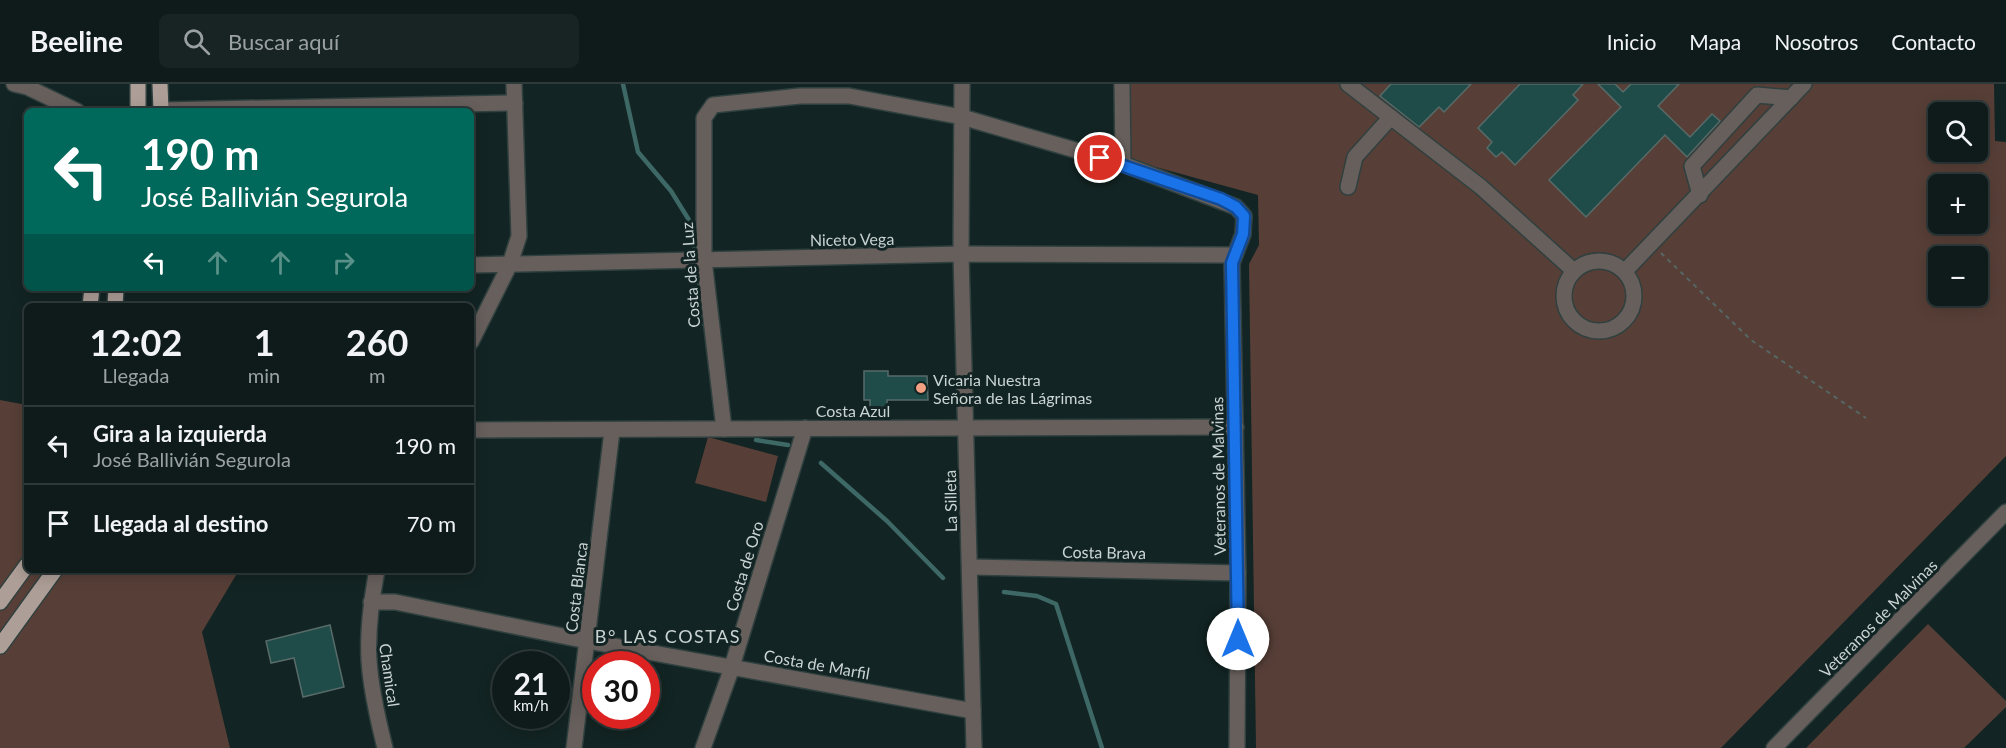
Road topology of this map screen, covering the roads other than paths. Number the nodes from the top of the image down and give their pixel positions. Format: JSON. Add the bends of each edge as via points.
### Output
{"nodes":[{"id":1,"x":14,"y":84,"type":"edge"},
{"id":2,"x":138,"y":84,"type":"edge"},
{"id":3,"x":160,"y":84,"type":"edge"},
{"id":4,"x":514,"y":84,"type":"edge"},
{"id":5,"x":962,"y":84,"type":"edge"},
{"id":6,"x":1122,"y":84,"type":"edge"},
{"id":7,"x":1348,"y":84,"type":"edge"},
{"id":8,"x":1804,"y":84,"type":"edge"},
{"id":9,"x":796,"y":90,"type":"edge"},
{"id":10,"x":1791,"y":98,"type":"junction"},
{"id":11,"x":515,"y":103,"type":"junction"},
{"id":12,"x":71,"y":108,"type":"edge"},
{"id":13,"x":138,"y":108,"type":"edge"},
{"id":14,"x":161,"y":108,"type":"edge"},
{"id":15,"x":294,"y":108,"type":"edge"},
{"id":16,"x":962,"y":117,"type":"junction"},
{"id":17,"x":1391,"y":117,"type":"junction"},
{"id":18,"x":1123,"y":164,"type":"junction"},
{"id":19,"x":1348,"y":188,"type":"dead end"},
{"id":20,"x":1700,"y":195,"type":"junction"},
{"id":21,"x":961,"y":254,"type":"junction"},
{"id":22,"x":1235,"y":255,"type":"junction"},
{"id":23,"x":704,"y":260,"type":"junction"},
{"id":24,"x":510,"y":264,"type":"junction"},
{"id":25,"x":474,"y":265,"type":"edge"},
{"id":26,"x":1574,"y":271,"type":"junction"},
{"id":27,"x":1624,"y":271,"type":"junction"},
{"id":28,"x":474,"y":336,"type":"edge"},
{"id":29,"x":967,"y":427,"type":"junction"},
{"id":30,"x":1236,"y":427,"type":"junction"},
{"id":31,"x":805,"y":428,"type":"junction"},
{"id":32,"x":724,"y":429,"type":"junction"},
{"id":33,"x":474,"y":430,"type":"edge"},
{"id":34,"x":612,"y":431,"type":"junction"},
{"id":35,"x":2006,"y":512,"type":"edge"},
{"id":36,"x":970,"y":567,"type":"junction"},
{"id":37,"x":24,"y":569,"type":"edge"},
{"id":38,"x":53,"y":573,"type":"edge"},
{"id":39,"x":376,"y":573,"type":"edge"},
{"id":40,"x":1238,"y":573,"type":"junction"},
{"id":41,"x":0,"y":602,"type":"edge"},
{"id":42,"x":371,"y":602,"type":"junction"},
{"id":43,"x":587,"y":641,"type":"junction"},
{"id":44,"x":0,"y":646,"type":"edge"},
{"id":45,"x":732,"y":668,"type":"junction"},
{"id":46,"x":973,"y":711,"type":"junction"},
{"id":47,"x":385,"y":748,"type":"edge"},
{"id":48,"x":574,"y":748,"type":"edge"},
{"id":49,"x":703,"y":748,"type":"edge"},
{"id":50,"x":974,"y":748,"type":"edge"},
{"id":51,"x":1237,"y":748,"type":"edge"},
{"id":52,"x":1774,"y":748,"type":"edge"}],
"edges":[{"from":1,"to":12,"type":"street"},
{"from":2,"to":13,"type":"main road"},
{"from":3,"to":14,"type":"main road"},
{"from":4,"to":11,"type":"street"},
{"from":5,"to":16,"type":"street","name":"La Silleta"},
{"from":6,"to":18,"type":"street"},
{"from":7,"to":17,"type":"street"},
{"from":8,"to":10,"type":"street"},
{"from":9,"to":16,"type":"street"},
{"from":9,"to":23,"type":"street","name":"Costa de la Luz","via":[[713,105],[704,118]]},
{"from":10,"to":20,"type":"street"},
{"from":10,"to":20,"type":"street","via":[[1757,95],[1692,166]]},
{"from":11,"to":15,"type":"street"},
{"from":11,"to":24,"type":"street","via":[[519,236]]},
{"from":16,"to":18,"type":"street"},
{"from":16,"to":21,"type":"street","name":"La Silleta"},
{"from":17,"to":19,"type":"street","via":[[1355,157]]},
{"from":17,"to":26,"type":"street","via":[[1481,187]]},
{"from":18,"to":22,"type":"street","name":"Veteranos de Malvinas","via":[[1236,207],[1244,216],[1243,234]]},
{"from":20,"to":27,"type":"street"},
{"from":21,"to":22,"type":"street","name":"Niceto Vega"},
{"from":21,"to":23,"type":"street","name":"Niceto Vega"},
{"from":21,"to":29,"type":"street","name":"La Silleta"},
{"from":22,"to":30,"type":"street","name":"Veteranos de Malvinas","via":[[1232,263]]},
{"from":23,"to":24,"type":"street","name":"Niceto Vega"},
{"from":23,"to":32,"type":"street","name":"Costa de la Luz"},
{"from":24,"to":25,"type":"street","name":"Niceto Vega"},
{"from":24,"to":28,"type":"street"},
{"from":26,"to":27,"type":"street","via":[[1594,261],[1605,261]]},
{"from":26,"to":27,"type":"street","via":[[1564,292],[1564,304],[1577,324],[1599,331],[1621,324],[1632,309],[1635,292]]},
{"from":29,"to":30,"type":"street","name":"Costa Azul"},
{"from":29,"to":31,"type":"street","name":"Costa Azul"},
{"from":29,"to":36,"type":"street","name":"La Silleta"},
{"from":30,"to":40,"type":"street","name":"Veteranos de Malvinas"},
{"from":31,"to":32,"type":"street","name":"Costa Azul"},
{"from":31,"to":45,"type":"street","name":"Costa de Oro"},
{"from":32,"to":34,"type":"street","name":"Costa Azul"},
{"from":33,"to":34,"type":"street","name":"Costa Azul"},
{"from":34,"to":43,"type":"street","name":"Costa Blanca"},
{"from":35,"to":52,"type":"street","name":"Veteranos de Malvinas"},
{"from":36,"to":40,"type":"street","name":"Costa Brava"},
{"from":36,"to":46,"type":"street","name":"La Silleta"},
{"from":37,"to":41,"type":"main road"},
{"from":38,"to":44,"type":"main road"},
{"from":39,"to":42,"type":"street","name":"Chamical"},
{"from":40,"to":51,"type":"street","name":"Veteranos de Malvinas"},
{"from":42,"to":43,"type":"street","name":"Costa de Marfil","via":[[394,602]]},
{"from":42,"to":47,"type":"street","name":"Chamical","via":[[367,663]]},
{"from":43,"to":45,"type":"street","name":"Costa de Marfil"},
{"from":43,"to":48,"type":"street","name":"Costa Blanca"},
{"from":45,"to":46,"type":"street","name":"Costa de Marfil"},
{"from":45,"to":49,"type":"street","name":"Costa de Oro"},
{"from":46,"to":50,"type":"street","name":"La Silleta"}]}
